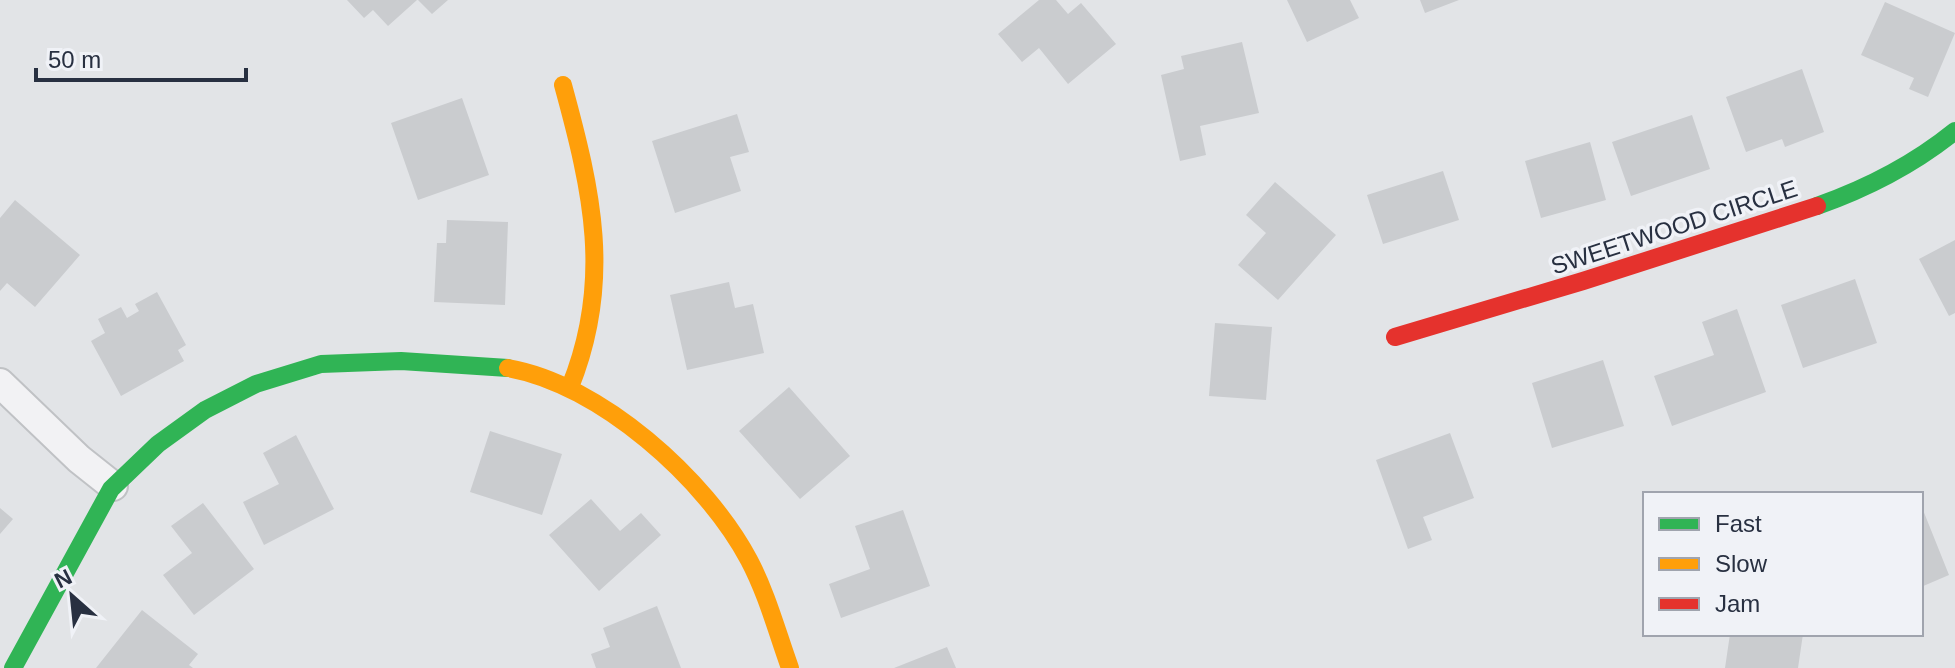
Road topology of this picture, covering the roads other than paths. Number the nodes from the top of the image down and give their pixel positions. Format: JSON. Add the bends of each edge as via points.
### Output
{"nodes":[{"id":1,"x":563,"y":85,"type":"dead end"},
{"id":2,"x":1955,"y":131,"type":"edge"},
{"id":3,"x":1395,"y":337,"type":"dead end"},
{"id":4,"x":0,"y":383,"type":"edge"},
{"id":5,"x":570,"y":387,"type":"junction"},
{"id":6,"x":113,"y":486,"type":"junction"},
{"id":7,"x":13,"y":668,"type":"edge"},
{"id":8,"x":790,"y":668,"type":"edge"}],
"edges":[{"from":1,"to":5,"type":"street","via":[[589,184],[596,290],[587,343]]},
{"from":2,"to":3,"type":"street","name":"SWEETWOOD CIRCLE","via":[[1889,176],[1798,213]]},
{"from":4,"to":6,"type":"street"},
{"from":5,"to":6,"type":"street","via":[[523,370],[454,362],[312,365],[271,378],[201,412],[153,446]]},
{"from":5,"to":8,"type":"street","via":[[640,434],[708,503],[744,552]]},
{"from":6,"to":7,"type":"street"}]}
